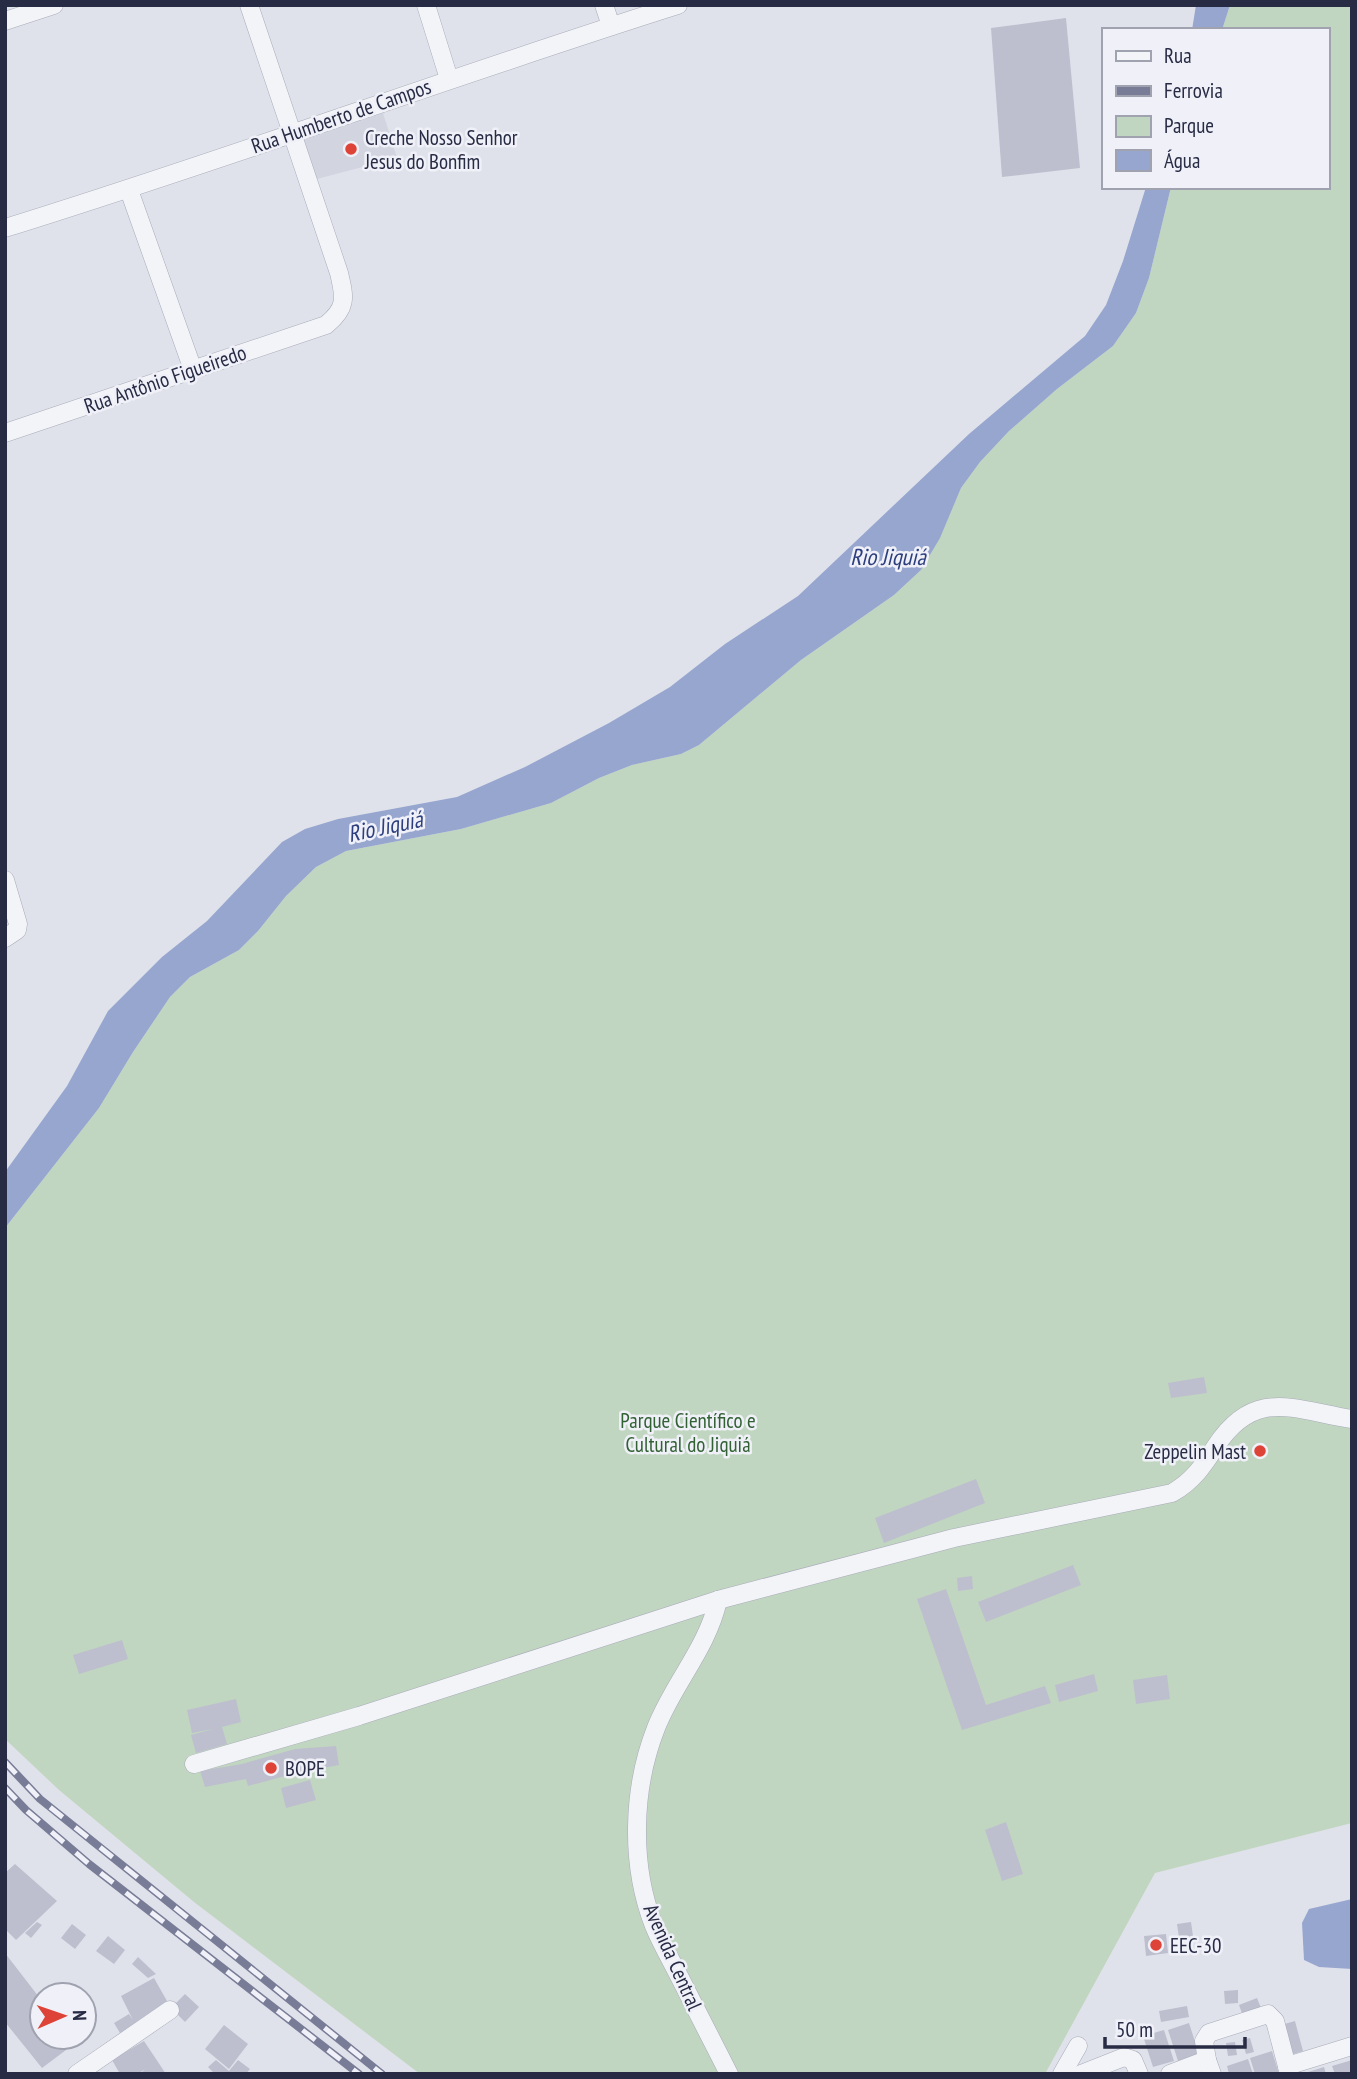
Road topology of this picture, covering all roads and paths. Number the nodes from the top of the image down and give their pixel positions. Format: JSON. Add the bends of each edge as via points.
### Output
{"nodes":[{"id":1,"x":54,"y":5,"type":"edge"},
{"id":2,"x":249,"y":5,"type":"edge"},
{"id":3,"x":426,"y":5,"type":"edge"},
{"id":4,"x":604,"y":5,"type":"edge"},
{"id":5,"x":678,"y":5,"type":"edge"},
{"id":6,"x":5,"y":21,"type":"edge"},
{"id":7,"x":611,"y":26,"type":"junction"},
{"id":8,"x":449,"y":79,"type":"junction"},
{"id":9,"x":292,"y":134,"type":"junction"},
{"id":10,"x":129,"y":190,"type":"junction"},
{"id":11,"x":5,"y":229,"type":"edge"},
{"id":12,"x":193,"y":369,"type":"junction"},
{"id":13,"x":5,"y":433,"type":"edge"},
{"id":14,"x":5,"y":880,"type":"edge"},
{"id":15,"x":9,"y":936,"type":"edge"},
{"id":16,"x":1352,"y":1419,"type":"edge"},
{"id":17,"x":718,"y":1600,"type":"junction"},
{"id":18,"x":194,"y":1764,"type":"dead end"},
{"id":19,"x":170,"y":2010,"type":"dead end"},
{"id":20,"x":1078,"y":2046,"type":"dead end"},
{"id":21,"x":1352,"y":2046,"type":"edge"},
{"id":22,"x":1210,"y":2067,"type":"edge"},
{"id":23,"x":1288,"y":2070,"type":"edge"},
{"id":24,"x":1067,"y":2073,"type":"edge"},
{"id":25,"x":77,"y":2074,"type":"edge"},
{"id":26,"x":729,"y":2074,"type":"edge"},
{"id":27,"x":1139,"y":2074,"type":"edge"},
{"id":28,"x":1170,"y":2074,"type":"edge"}],
"edges":[{"from":1,"to":6,"type":"street"},
{"from":2,"to":9,"type":"street"},
{"from":3,"to":8,"type":"street"},
{"from":4,"to":7,"type":"street"},
{"from":5,"to":7,"type":"street","name":"Rua Humberto de Campos"},
{"from":7,"to":8,"type":"street","name":"Rua Humberto de Campos"},
{"from":8,"to":9,"type":"street","name":"Rua Humberto de Campos"},
{"from":9,"to":10,"type":"street","name":"Rua Humberto de Campos"},
{"from":9,"to":12,"type":"street","name":"Rua Antônio Figueiredo","via":[[342,288],[342,308],[326,326]]},
{"from":10,"to":11,"type":"street","name":"Rua Humberto de Campos"},
{"from":10,"to":12,"type":"street"},
{"from":12,"to":13,"type":"street","name":"Rua Antônio Figueiredo"},
{"from":14,"to":15,"type":"street","via":[[17,920],[17,930]]},
{"from":16,"to":17,"type":"street","via":[[1298,1408],[1261,1409],[1237,1421],[1197,1474],[1172,1493],[954,1538]]},
{"from":17,"to":18,"type":"street"},
{"from":17,"to":26,"type":"street","name":"Avenida Central","via":[[702,1644],[655,1731],[643,1769],[637,1826],[645,1895],[654,1926]]},
{"from":19,"to":25,"type":"street"},
{"from":20,"to":24,"type":"street"},
{"from":21,"to":23,"type":"street"},
{"from":22,"to":23,"type":"street","via":[[1204,2041],[1209,2033],[1268,2014],[1275,2021]]},
{"from":22,"to":28,"type":"street"},
{"from":24,"to":27,"type":"street","via":[[1124,2057],[1133,2060]]}]}
